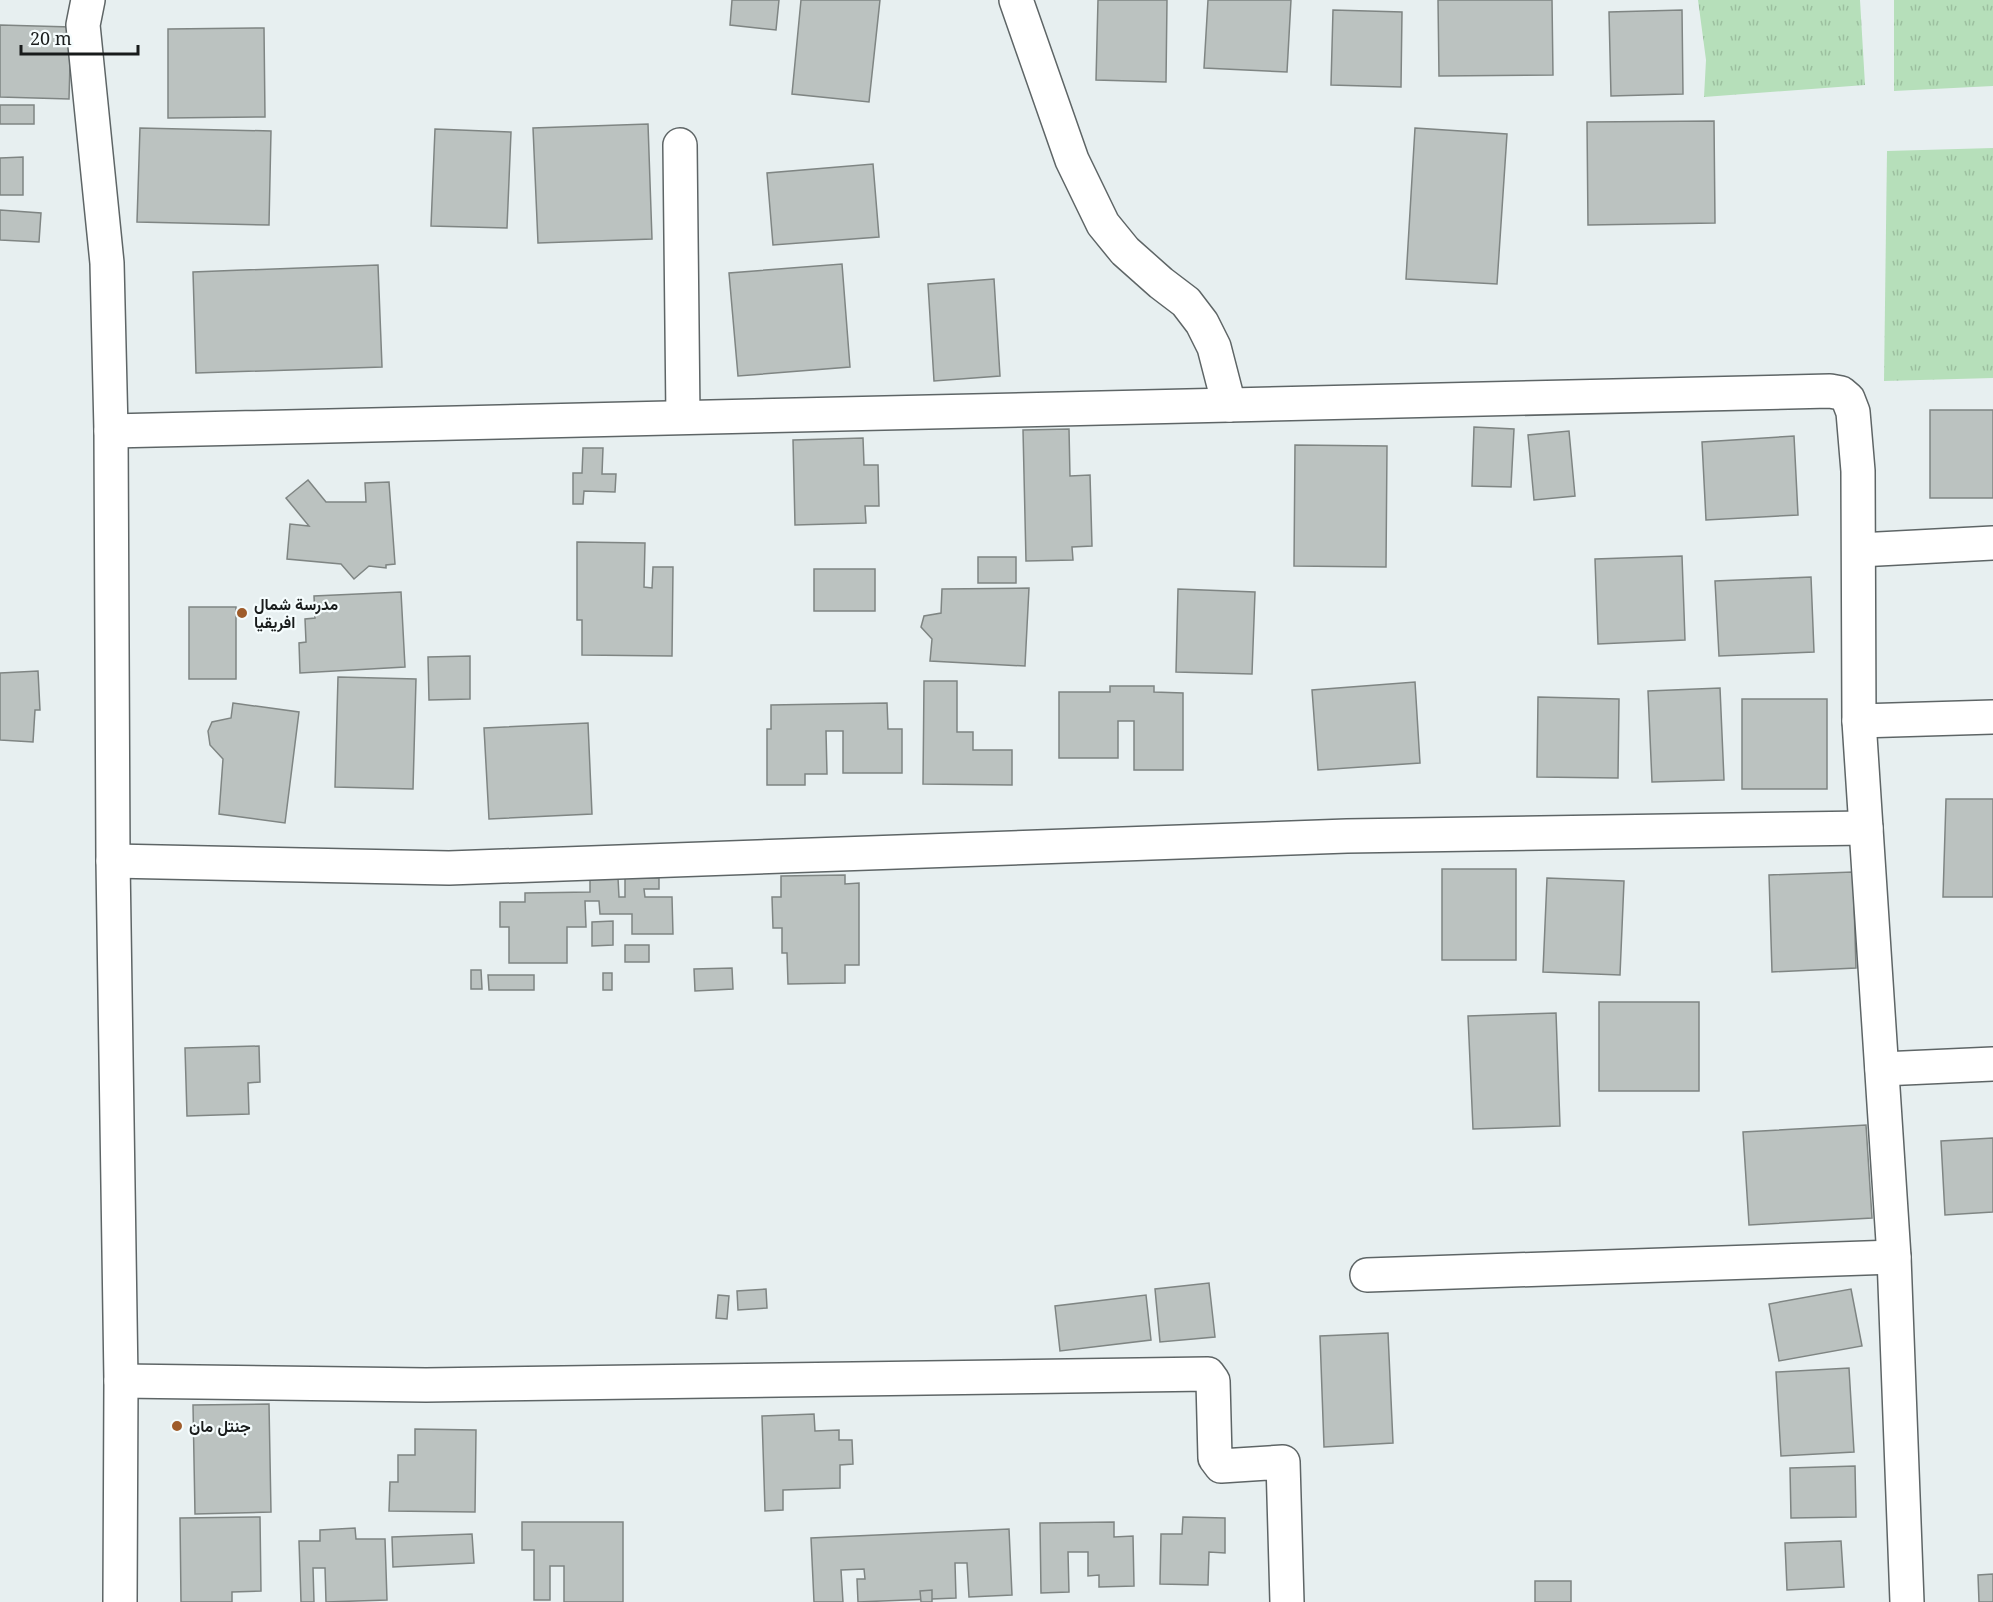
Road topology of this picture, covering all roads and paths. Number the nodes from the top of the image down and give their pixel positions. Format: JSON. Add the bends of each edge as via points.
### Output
{"nodes":[{"id":1,"x":88,"y":0,"type":"edge"},
{"id":2,"x":1016,"y":0,"type":"edge"},
{"id":3,"x":680,"y":145,"type":"dead end"},
{"id":4,"x":1229,"y":405,"type":"junction"},
{"id":5,"x":683,"y":417,"type":"junction"},
{"id":6,"x":111,"y":430,"type":"junction"},
{"id":7,"x":1993,"y":543,"type":"edge"},
{"id":8,"x":1858,"y":550,"type":"junction"},
{"id":9,"x":1993,"y":717,"type":"edge"},
{"id":10,"x":1859,"y":721,"type":"junction"},
{"id":11,"x":1866,"y":828,"type":"junction"},
{"id":12,"x":113,"y":861,"type":"junction"},
{"id":13,"x":1993,"y":1064,"type":"edge"},
{"id":14,"x":1882,"y":1070,"type":"junction"},
{"id":15,"x":1894,"y":1257,"type":"junction"},
{"id":16,"x":1367,"y":1275,"type":"dead end"},
{"id":17,"x":122,"y":1381,"type":"junction"},
{"id":18,"x":120,"y":1602,"type":"edge"},
{"id":19,"x":1287,"y":1602,"type":"edge"},
{"id":20,"x":1907,"y":1602,"type":"edge"}],
"edges":[{"from":1,"to":6,"type":"street","via":[[83,25],[107,264]]},
{"from":2,"to":4,"type":"street","via":[[1072,160],[1103,224],[1125,251],[1186,302],[1202,323],[1214,347]]},
{"from":3,"to":5,"type":"street"},
{"from":4,"to":5,"type":"street"},
{"from":4,"to":8,"type":"street","via":[[1841,393],[1853,412],[1855,430]]},
{"from":5,"to":6,"type":"street"},
{"from":6,"to":12,"type":"street"},
{"from":7,"to":8,"type":"street"},
{"from":8,"to":10,"type":"street"},
{"from":9,"to":10,"type":"street"},
{"from":10,"to":11,"type":"street"},
{"from":11,"to":12,"type":"street","via":[[1347,836],[449,868]]},
{"from":11,"to":14,"type":"street"},
{"from":12,"to":17,"type":"street"},
{"from":13,"to":14,"type":"street"},
{"from":14,"to":15,"type":"street"},
{"from":15,"to":16,"type":"street"},
{"from":15,"to":20,"type":"street"},
{"from":17,"to":18,"type":"street"},
{"from":17,"to":19,"type":"street","via":[[426,1385],[1208,1374],[1213,1381],[1218,1463],[1221,1466],[1283,1462]]}]}
